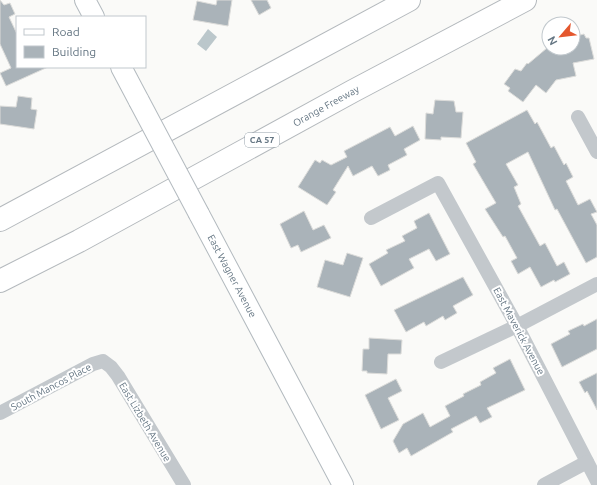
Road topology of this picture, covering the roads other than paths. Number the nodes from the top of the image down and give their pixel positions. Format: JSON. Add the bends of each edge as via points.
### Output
{"nodes":[{"id":1,"x":85,"y":0,"type":"edge"},
{"id":2,"x":408,"y":0,"type":"edge"},
{"id":3,"x":525,"y":0,"type":"edge"},
{"id":4,"x":93,"y":16,"type":"edge"},
{"id":5,"x":121,"y":68,"type":"edge"},
{"id":6,"x":578,"y":117,"type":"dead end"},
{"id":7,"x":597,"y":152,"type":"edge"},
{"id":8,"x":371,"y":218,"type":"dead end"},
{"id":9,"x":0,"y":220,"type":"edge"},
{"id":10,"x":0,"y":281,"type":"edge"},
{"id":11,"x":597,"y":284,"type":"edge"},
{"id":12,"x":517,"y":326,"type":"junction"},
{"id":13,"x":103,"y":362,"type":"joint"},
{"id":14,"x":441,"y":362,"type":"dead end"},
{"id":15,"x":0,"y":413,"type":"edge"},
{"id":16,"x":587,"y":462,"type":"junction"},
{"id":17,"x":597,"y":481,"type":"edge"},
{"id":18,"x":184,"y":485,"type":"edge"},
{"id":19,"x":343,"y":485,"type":"edge"},
{"id":20,"x":544,"y":485,"type":"edge"}],
"edges":[{"from":1,"to":4,"type":"street"},
{"from":2,"to":9,"type":"highway"},
{"from":3,"to":10,"type":"highway","name":"Orange Freeway","number":"CA 57","via":[[352,91],[79,241]]},
{"from":5,"to":19,"type":"street","name":"East Wagner Avenue","bridge":true},
{"from":6,"to":7,"type":"street"},
{"from":8,"to":12,"type":"street","name":"East Maverick Avenue","via":[[438,183]]},
{"from":11,"to":12,"type":"street"},
{"from":12,"to":14,"type":"street"},
{"from":12,"to":16,"type":"street","name":"East Maverick Avenue"},
{"from":13,"to":15,"type":"street","name":"South Mancos Place","via":[[93,364]]},
{"from":13,"to":18,"type":"street","name":"East Lizbeth Avenue","via":[[118,376]]},
{"from":16,"to":17,"type":"street","name":"East Maverick Avenue"},
{"from":16,"to":20,"type":"street"}]}
